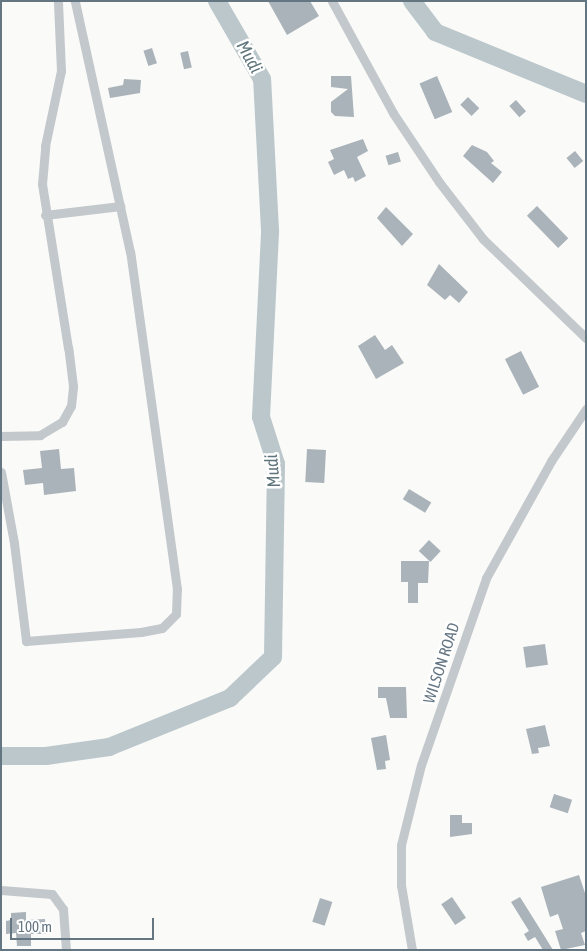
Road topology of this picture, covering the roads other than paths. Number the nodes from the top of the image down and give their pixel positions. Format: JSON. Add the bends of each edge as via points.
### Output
{"nodes":[{"id":1,"x":58,"y":1,"type":"edge"},
{"id":2,"x":75,"y":1,"type":"edge"},
{"id":3,"x":332,"y":1,"type":"edge"},
{"id":4,"x":120,"y":206,"type":"junction"},
{"id":5,"x":45,"y":215,"type":"junction"},
{"id":6,"x":586,"y":338,"type":"edge"},
{"id":7,"x":586,"y":409,"type":"edge"},
{"id":8,"x":1,"y":436,"type":"edge"},
{"id":9,"x":1,"y":472,"type":"edge"},
{"id":10,"x":1,"y":890,"type":"edge"},
{"id":11,"x":66,"y":950,"type":"edge"},
{"id":12,"x":412,"y":950,"type":"edge"}],
"edges":[{"from":1,"to":5,"type":"street","via":[[61,72],[45,146],[42,184]]},
{"from":2,"to":4,"type":"street"},
{"from":3,"to":6,"type":"street","via":[[393,113],[439,182],[483,239]]},
{"from":4,"to":5,"type":"street"},
{"from":4,"to":9,"type":"street","via":[[148,370],[177,589],[176,614],[162,628],[141,632],[26,641]]},
{"from":5,"to":8,"type":"street","via":[[68,348],[73,386],[71,406],[62,422],[40,435]]},
{"from":7,"to":12,"type":"street","name":"WILSON ROAD","via":[[551,461],[486,578],[421,765],[401,845],[401,885]]},
{"from":10,"to":11,"type":"street","via":[[52,894],[63,909]]}]}
